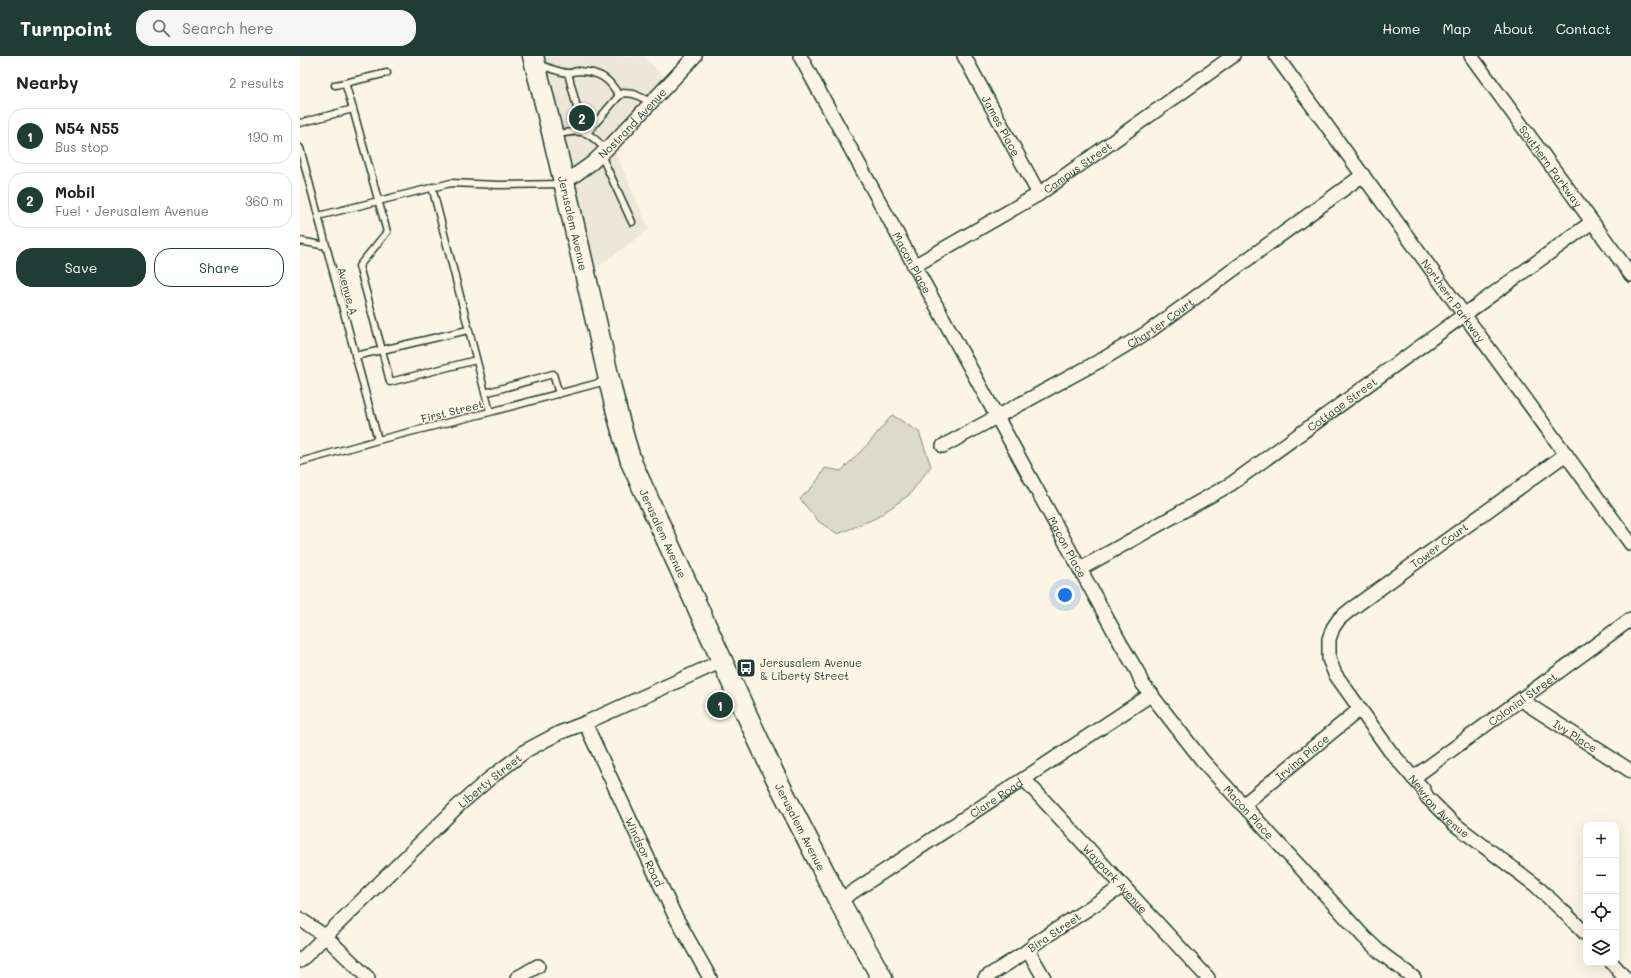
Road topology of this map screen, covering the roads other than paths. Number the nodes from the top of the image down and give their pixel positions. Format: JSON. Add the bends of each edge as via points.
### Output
{"nodes":[{"id":1,"x":695,"y":56,"type":"edge"},
{"id":2,"x":800,"y":56,"type":"edge"},
{"id":3,"x":964,"y":56,"type":"edge"},
{"id":4,"x":1233,"y":56,"type":"edge"},
{"id":5,"x":1276,"y":56,"type":"edge"},
{"id":6,"x":1472,"y":56,"type":"edge"},
{"id":7,"x":534,"y":60,"type":"edge"},
{"id":8,"x":387,"y":73,"type":"dead end"},
{"id":9,"x":568,"y":73,"type":"junction"},
{"id":10,"x":345,"y":83,"type":"junction"},
{"id":11,"x":335,"y":85,"type":"dead end"},
{"id":12,"x":619,"y":96,"type":"junction"},
{"id":13,"x":651,"y":102,"type":"junction"},
{"id":14,"x":352,"y":109,"type":"junction"},
{"id":15,"x":300,"y":123,"type":"edge"},
{"id":16,"x":579,"y":131,"type":"junction"},
{"id":17,"x":587,"y":133,"type":"junction"},
{"id":18,"x":553,"y":135,"type":"junction"},
{"id":19,"x":300,"y":148,"type":"edge"},
{"id":20,"x":604,"y":152,"type":"junction"},
{"id":21,"x":1362,"y":175,"type":"junction"},
{"id":22,"x":564,"y":183,"type":"junction"},
{"id":23,"x":432,"y":187,"type":"junction"},
{"id":24,"x":1039,"y":194,"type":"junction"},
{"id":25,"x":379,"y":200,"type":"junction"},
{"id":26,"x":318,"y":216,"type":"junction"},
{"id":27,"x":632,"y":222,"type":"dead end"},
{"id":28,"x":1592,"y":222,"type":"junction"},
{"id":29,"x":300,"y":241,"type":"edge"},
{"id":30,"x":326,"y":246,"type":"junction"},
{"id":31,"x":914,"y":266,"type":"junction"},
{"id":32,"x":1631,"y":275,"type":"edge"},
{"id":33,"x":1464,"y":314,"type":"junction"},
{"id":34,"x":468,"y":330,"type":"junction"},
{"id":35,"x":382,"y":350,"type":"junction"},
{"id":36,"x":355,"y":356,"type":"junction"},
{"id":37,"x":476,"y":360,"type":"junction"},
{"id":38,"x":609,"y":380,"type":"junction"},
{"id":39,"x":485,"y":393,"type":"junction"},
{"id":40,"x":558,"y":394,"type":"junction"},
{"id":41,"x":490,"y":412,"type":"junction"},
{"id":42,"x":996,"y":417,"type":"junction"},
{"id":43,"x":378,"y":440,"type":"junction"},
{"id":44,"x":942,"y":446,"type":"dead end"},
{"id":45,"x":1566,"y":454,"type":"junction"},
{"id":46,"x":300,"y":462,"type":"edge"},
{"id":47,"x":1631,"y":544,"type":"edge"},
{"id":48,"x":1080,"y":568,"type":"junction"},
{"id":49,"x":1631,"y":619,"type":"edge"},
{"id":50,"x":1328,"y":648,"type":"joint"},
{"id":51,"x":722,"y":661,"type":"junction"},
{"id":52,"x":1152,"y":694,"type":"junction"},
{"id":53,"x":1521,"y":700,"type":"junction"},
{"id":54,"x":1360,"y":709,"type":"junction"},
{"id":55,"x":585,"y":723,"type":"junction"},
{"id":56,"x":1631,"y":771,"type":"edge"},
{"id":57,"x":1413,"y":778,"type":"junction"},
{"id":58,"x":1024,"y":779,"type":"junction"},
{"id":59,"x":1243,"y":805,"type":"junction"},
{"id":60,"x":1122,"y":886,"type":"junction"},
{"id":61,"x":839,"y":900,"type":"junction"},
{"id":62,"x":300,"y":919,"type":"edge"},
{"id":63,"x":1583,"y":931,"type":"edge"},
{"id":64,"x":325,"y":936,"type":"junction"},
{"id":65,"x":1028,"y":950,"type":"junction"},
{"id":66,"x":300,"y":961,"type":"edge"},
{"id":67,"x":538,"y":966,"type":"dead end"},
{"id":68,"x":1615,"y":966,"type":"edge"},
{"id":69,"x":368,"y":978,"type":"edge"},
{"id":70,"x":517,"y":978,"type":"edge"},
{"id":71,"x":710,"y":978,"type":"edge"},
{"id":72,"x":882,"y":978,"type":"edge"},
{"id":73,"x":985,"y":978,"type":"edge"},
{"id":74,"x":1044,"y":978,"type":"edge"},
{"id":75,"x":1208,"y":978,"type":"edge"},
{"id":76,"x":1414,"y":978,"type":"edge"},
{"id":77,"x":1625,"y":978,"type":"edge"}],
"edges":[{"from":1,"to":13,"type":"street","name":"Nostrand Avenue"},
{"from":2,"to":31,"type":"street","name":"Macon Place"},
{"from":3,"to":24,"type":"street","name":"James Place"},
{"from":4,"to":24,"type":"street","name":"Campus Street"},
{"from":5,"to":21,"type":"street","name":"Northern Parkway"},
{"from":6,"to":28,"type":"street","name":"Southern Parkway"},
{"from":7,"to":9,"type":"lane"},
{"from":7,"to":18,"type":"main road","name":"Jerusalem Avenue"},
{"from":8,"to":10,"type":"lane"},
{"from":9,"to":12,"type":"lane","via":[[595,72],[612,85]]},
{"from":9,"to":16,"type":"lane","via":[[580,119]]},
{"from":10,"to":11,"type":"lane"},
{"from":10,"to":14,"type":"lane"},
{"from":12,"to":13,"type":"lane","via":[[623,93],[634,94]]},
{"from":12,"to":17,"type":"lane"},
{"from":13,"to":20,"type":"street","name":"Nostrand Avenue"},
{"from":14,"to":15,"type":"lane"},
{"from":14,"to":25,"type":"lane"},
{"from":16,"to":17,"type":"lane"},
{"from":16,"to":18,"type":"lane"},
{"from":17,"to":20,"type":"lane"},
{"from":18,"to":22,"type":"main road","name":"Jerusalem Avenue"},
{"from":19,"to":26,"type":"lane","name":"Avenue A"},
{"from":20,"to":22,"type":"street","name":"Nostrand Avenue"},
{"from":20,"to":27,"type":"lane"},
{"from":21,"to":33,"type":"street","name":"Northern Parkway"},
{"from":21,"to":42,"type":"street","name":"Charter Court","via":[[1148,332]]},
{"from":22,"to":23,"type":"lane","via":[[451,183]]},
{"from":22,"to":38,"type":"main road","name":"Jerusalem Avenue"},
{"from":23,"to":25,"type":"lane"},
{"from":23,"to":34,"type":"lane"},
{"from":24,"to":31,"type":"street","name":"Campus Street"},
{"from":25,"to":26,"type":"lane"},
{"from":25,"to":35,"type":"lane","via":[[387,232],[359,266]]},
{"from":26,"to":30,"type":"lane","name":"Avenue A"},
{"from":28,"to":32,"type":"street","name":"Southern Parkway"},
{"from":28,"to":33,"type":"street","name":"Cottage Street"},
{"from":29,"to":30,"type":"lane"},
{"from":30,"to":36,"type":"lane","name":"Avenue A"},
{"from":31,"to":42,"type":"street","name":"Macon Place"},
{"from":33,"to":45,"type":"street","name":"Northern Parkway"},
{"from":33,"to":48,"type":"street","name":"Cottage Street","via":[[1232,484]]},
{"from":34,"to":35,"type":"lane"},
{"from":34,"to":37,"type":"lane"},
{"from":35,"to":36,"type":"lane"},
{"from":35,"to":37,"type":"lane","via":[[390,382]]},
{"from":36,"to":43,"type":"lane","name":"Avenue A"},
{"from":37,"to":39,"type":"lane"},
{"from":38,"to":40,"type":"lane","name":"First Street"},
{"from":38,"to":51,"type":"main road","name":"Jerusalem Avenue","via":[[634,469]]},
{"from":39,"to":40,"type":"lane","via":[[553,374]]},
{"from":39,"to":41,"type":"lane"},
{"from":40,"to":41,"type":"lane","name":"First Street"},
{"from":41,"to":43,"type":"lane","name":"First Street"},
{"from":42,"to":44,"type":"street","name":"Charter Court"},
{"from":42,"to":48,"type":"street","name":"Macon Place"},
{"from":43,"to":46,"type":"lane","name":"First Street"},
{"from":45,"to":47,"type":"street","name":"Northern Parkway"},
{"from":45,"to":50,"type":"street","name":"Tower Court","via":[[1350,610],[1333,628]]},
{"from":48,"to":52,"type":"street","name":"Macon Place","via":[[1138,671],[1142,683]]},
{"from":49,"to":53,"type":"street","name":"Colonial Street"},
{"from":50,"to":54,"type":"street","name":"Newton Avenue","via":[[1335,674]]},
{"from":51,"to":55,"type":"street","name":"Liberty Street"},
{"from":51,"to":61,"type":"main road","name":"Jerusalem Avenue","via":[[772,772]]},
{"from":52,"to":58,"type":"street","name":"Clare Road"},
{"from":52,"to":59,"type":"street","name":"Macon Place","via":[[1202,760]]},
{"from":53,"to":56,"type":"street","name":"Ivy Place"},
{"from":53,"to":57,"type":"street","name":"Colonial Street"},
{"from":54,"to":57,"type":"street","name":"Newton Avenue"},
{"from":54,"to":59,"type":"street","name":"Irving Place"},
{"from":55,"to":64,"type":"street","name":"Liberty Street","via":[[527,750],[489,779]]},
{"from":55,"to":71,"type":"street","name":"Windsor Road","via":[[674,914]]},
{"from":57,"to":63,"type":"street","name":"Newton Avenue","via":[[1427,797],[1453,823],[1534,884]]},
{"from":58,"to":60,"type":"street","name":"Waypark Avenue"},
{"from":58,"to":61,"type":"street","name":"Clare Road"},
{"from":59,"to":76,"type":"street","name":"Macon Place","via":[[1364,937]]},
{"from":60,"to":65,"type":"street","name":"Bira Street"},
{"from":60,"to":75,"type":"street","name":"Waypark Avenue"},
{"from":61,"to":72,"type":"main road","name":"Jerusalem Avenue"},
{"from":62,"to":64,"type":"street"},
{"from":64,"to":66,"type":"street","name":"Liberty Street"},
{"from":64,"to":69,"type":"street"},
{"from":65,"to":73,"type":"street","name":"Bira Street"},
{"from":65,"to":74,"type":"street"},
{"from":67,"to":70,"type":"street"},
{"from":68,"to":77,"type":"street"}]}
